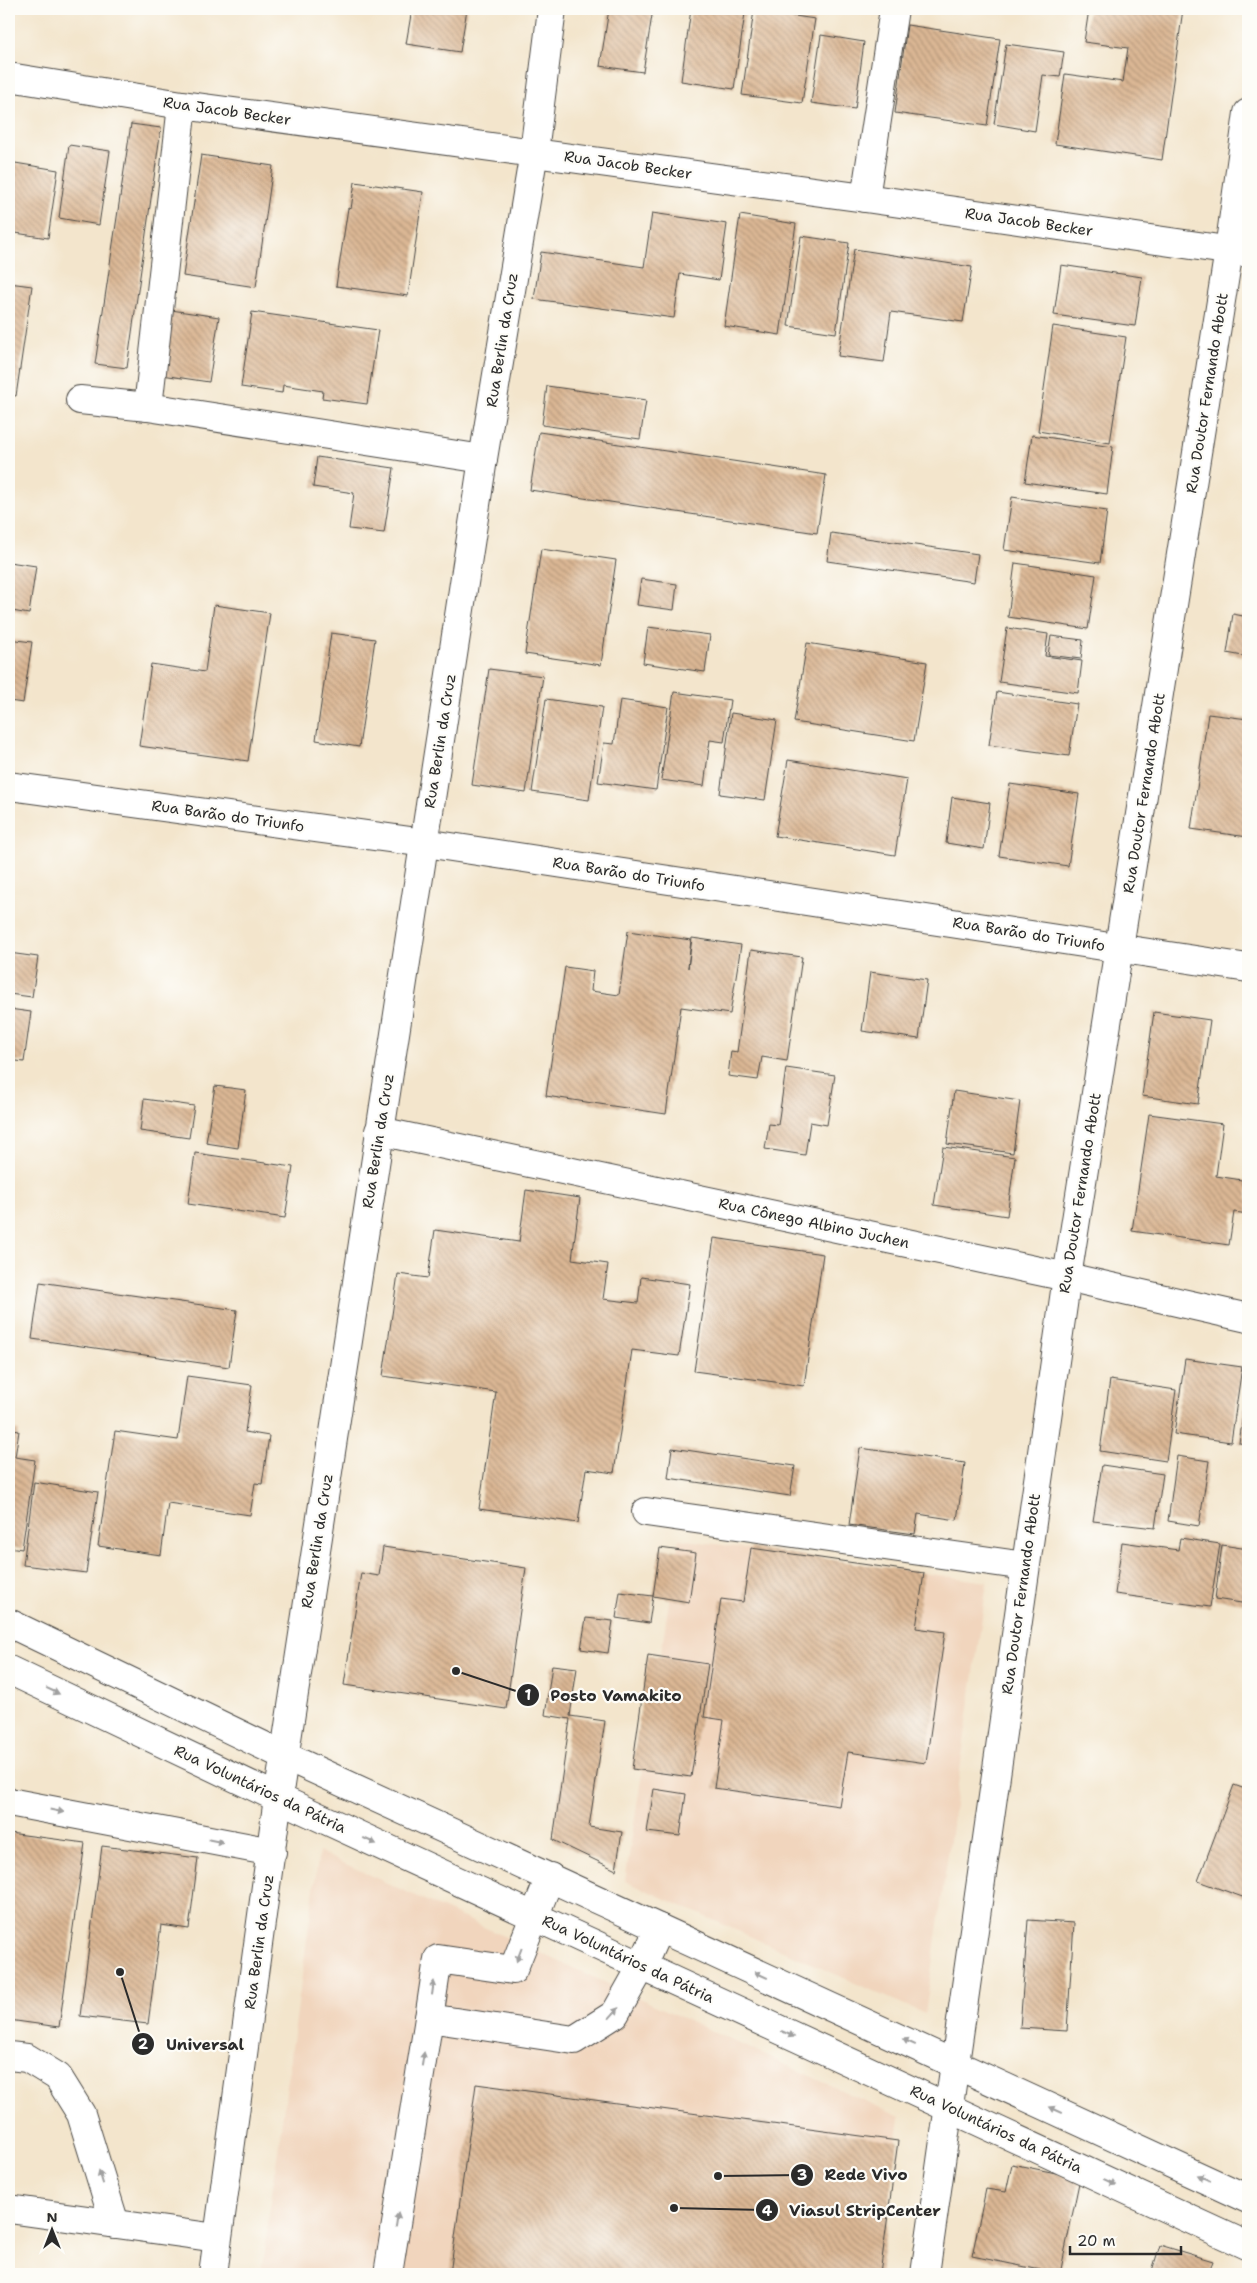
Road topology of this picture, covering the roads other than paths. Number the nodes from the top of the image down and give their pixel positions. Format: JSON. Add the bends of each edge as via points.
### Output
{"nodes":[{"id":1,"x":552,"y":9,"type":"edge"},
{"id":2,"x":894,"y":9,"type":"edge"},
{"id":3,"x":9,"y":78,"type":"edge"},
{"id":4,"x":182,"y":105,"type":"junction"},
{"id":5,"x":1248,"y":113,"type":"edge"},
{"id":6,"x":534,"y":152,"type":"junction"},
{"id":7,"x":865,"y":198,"type":"junction"},
{"id":8,"x":1239,"y":252,"type":"edge"},
{"id":9,"x":80,"y":400,"type":"dead end"},
{"id":10,"x":148,"y":407,"type":"junction"},
{"id":11,"x":483,"y":459,"type":"junction"},
{"id":12,"x":9,"y":786,"type":"edge"},
{"id":13,"x":425,"y":843,"type":"junction"},
{"id":14,"x":1119,"y":948,"type":"junction"},
{"id":15,"x":1248,"y":968,"type":"edge"},
{"id":16,"x":379,"y":1131,"type":"junction"},
{"id":17,"x":1067,"y":1277,"type":"junction"},
{"id":18,"x":1248,"y":1318,"type":"edge"},
{"id":19,"x":646,"y":1512,"type":"dead end"},
{"id":20,"x":1025,"y":1566,"type":"junction"},
{"id":21,"x":9,"y":1623,"type":"edge"},
{"id":22,"x":9,"y":1670,"type":"edge"},
{"id":23,"x":285,"y":1756,"type":"junction"},
{"id":24,"x":278,"y":1798,"type":"junction"},
{"id":25,"x":9,"y":1802,"type":"edge"},
{"id":26,"x":436,"y":1825,"type":"junction"},
{"id":27,"x":272,"y":1852,"type":"junction"},
{"id":28,"x":419,"y":1863,"type":"junction"},
{"id":29,"x":550,"y":1877,"type":"junction"},
{"id":30,"x":533,"y":1916,"type":"junction"},
{"id":31,"x":659,"y":1928,"type":"junction"},
{"id":32,"x":642,"y":1966,"type":"junction"},
{"id":33,"x":429,"y":2018,"type":"junction"},
{"id":34,"x":9,"y":2056,"type":"edge"},
{"id":35,"x":953,"y":2063,"type":"junction"},
{"id":36,"x":947,"y":2107,"type":"junction"},
{"id":37,"x":1248,"y":2199,"type":"edge"},
{"id":38,"x":9,"y":2209,"type":"edge"},
{"id":39,"x":115,"y":2224,"type":"junction"},
{"id":40,"x":218,"y":2238,"type":"junction"},
{"id":41,"x":1248,"y":2246,"type":"edge"},
{"id":42,"x":389,"y":2271,"type":"edge"},
{"id":43,"x":215,"y":2274,"type":"edge"},
{"id":44,"x":925,"y":2274,"type":"edge"}],
"edges":[{"from":1,"to":6,"type":"street","name":"Rua Berlin da Cruz"},
{"from":2,"to":7,"type":"street"},
{"from":3,"to":4,"type":"street","name":"Rua Jacob Becker"},
{"from":4,"to":6,"type":"street","name":"Rua Jacob Becker"},
{"from":4,"to":10,"type":"street"},
{"from":5,"to":8,"type":"street","name":"Rua Doutor Fernando Abott"},
{"from":6,"to":7,"type":"street","name":"Rua Jacob Becker"},
{"from":6,"to":11,"type":"street","name":"Rua Berlin da Cruz"},
{"from":7,"to":8,"type":"street","name":"Rua Jacob Becker"},
{"from":8,"to":14,"type":"street","name":"Rua Doutor Fernando Abott"},
{"from":9,"to":10,"type":"street"},
{"from":10,"to":11,"type":"street"},
{"from":11,"to":13,"type":"street","name":"Rua Berlin da Cruz"},
{"from":12,"to":13,"type":"street","name":"Rua Barão do Triunfo"},
{"from":13,"to":14,"type":"street","name":"Rua Barão do Triunfo"},
{"from":13,"to":16,"type":"street","name":"Rua Berlin da Cruz"},
{"from":14,"to":15,"type":"street","name":"Rua Barão do Triunfo"},
{"from":14,"to":17,"type":"street","name":"Rua Doutor Fernando Abott"},
{"from":16,"to":17,"type":"street","name":"Rua Cônego Albino Juchen"},
{"from":16,"to":23,"type":"street","name":"Rua Berlin da Cruz"},
{"from":17,"to":18,"type":"street","name":"Rua Cônego Albino Juchen"},
{"from":17,"to":20,"type":"street","name":"Rua Doutor Fernando Abott"},
{"from":19,"to":20,"type":"street"},
{"from":20,"to":35,"type":"street","name":"Rua Doutor Fernando Abott"},
{"from":21,"to":23,"type":"street"},
{"from":22,"to":24,"type":"street","name":"Rua Voluntários da Pátria","one_way":true},
{"from":23,"to":24,"type":"street","name":"Rua Berlin da Cruz"},
{"from":23,"to":26,"type":"street"},
{"from":24,"to":27,"type":"street","name":"Rua Berlin da Cruz"},
{"from":24,"to":28,"type":"street","name":"Rua Voluntários da Pátria","one_way":true},
{"from":25,"to":27,"type":"street","one_way":true},
{"from":26,"to":28,"type":"street"},
{"from":26,"to":29,"type":"street"},
{"from":27,"to":40,"type":"street","name":"Rua Berlin da Cruz"},
{"from":28,"to":30,"type":"street","name":"Rua Voluntários da Pátria"},
{"from":29,"to":30,"type":"street"},
{"from":29,"to":31,"type":"street"},
{"from":30,"to":32,"type":"street","name":"Rua Voluntários da Pátria"},
{"from":30,"to":33,"type":"street","via":[[513,1970],[438,1959]]},
{"from":31,"to":32,"type":"street"},
{"from":35,"to":31,"type":"street","one_way":true},
{"from":33,"to":32,"type":"street","one_way":true,"via":[[574,2040],[615,2014]]},
{"from":32,"to":36,"type":"street","name":"Rua Voluntários da Pátria","one_way":true},
{"from":42,"to":33,"type":"street","one_way":true},
{"from":39,"to":34,"type":"street","one_way":true,"via":[[81,2114],[58,2078],[27,2058]]},
{"from":35,"to":36,"type":"street","name":"Rua Doutor Fernando Abott"},
{"from":37,"to":35,"type":"street","one_way":true},
{"from":36,"to":41,"type":"street","name":"Rua Voluntários da Pátria","one_way":true},
{"from":36,"to":44,"type":"street","name":"Rua Doutor Fernando Abott"},
{"from":38,"to":39,"type":"street"},
{"from":39,"to":40,"type":"street"},
{"from":40,"to":43,"type":"street","name":"Rua Berlin da Cruz"}]}
